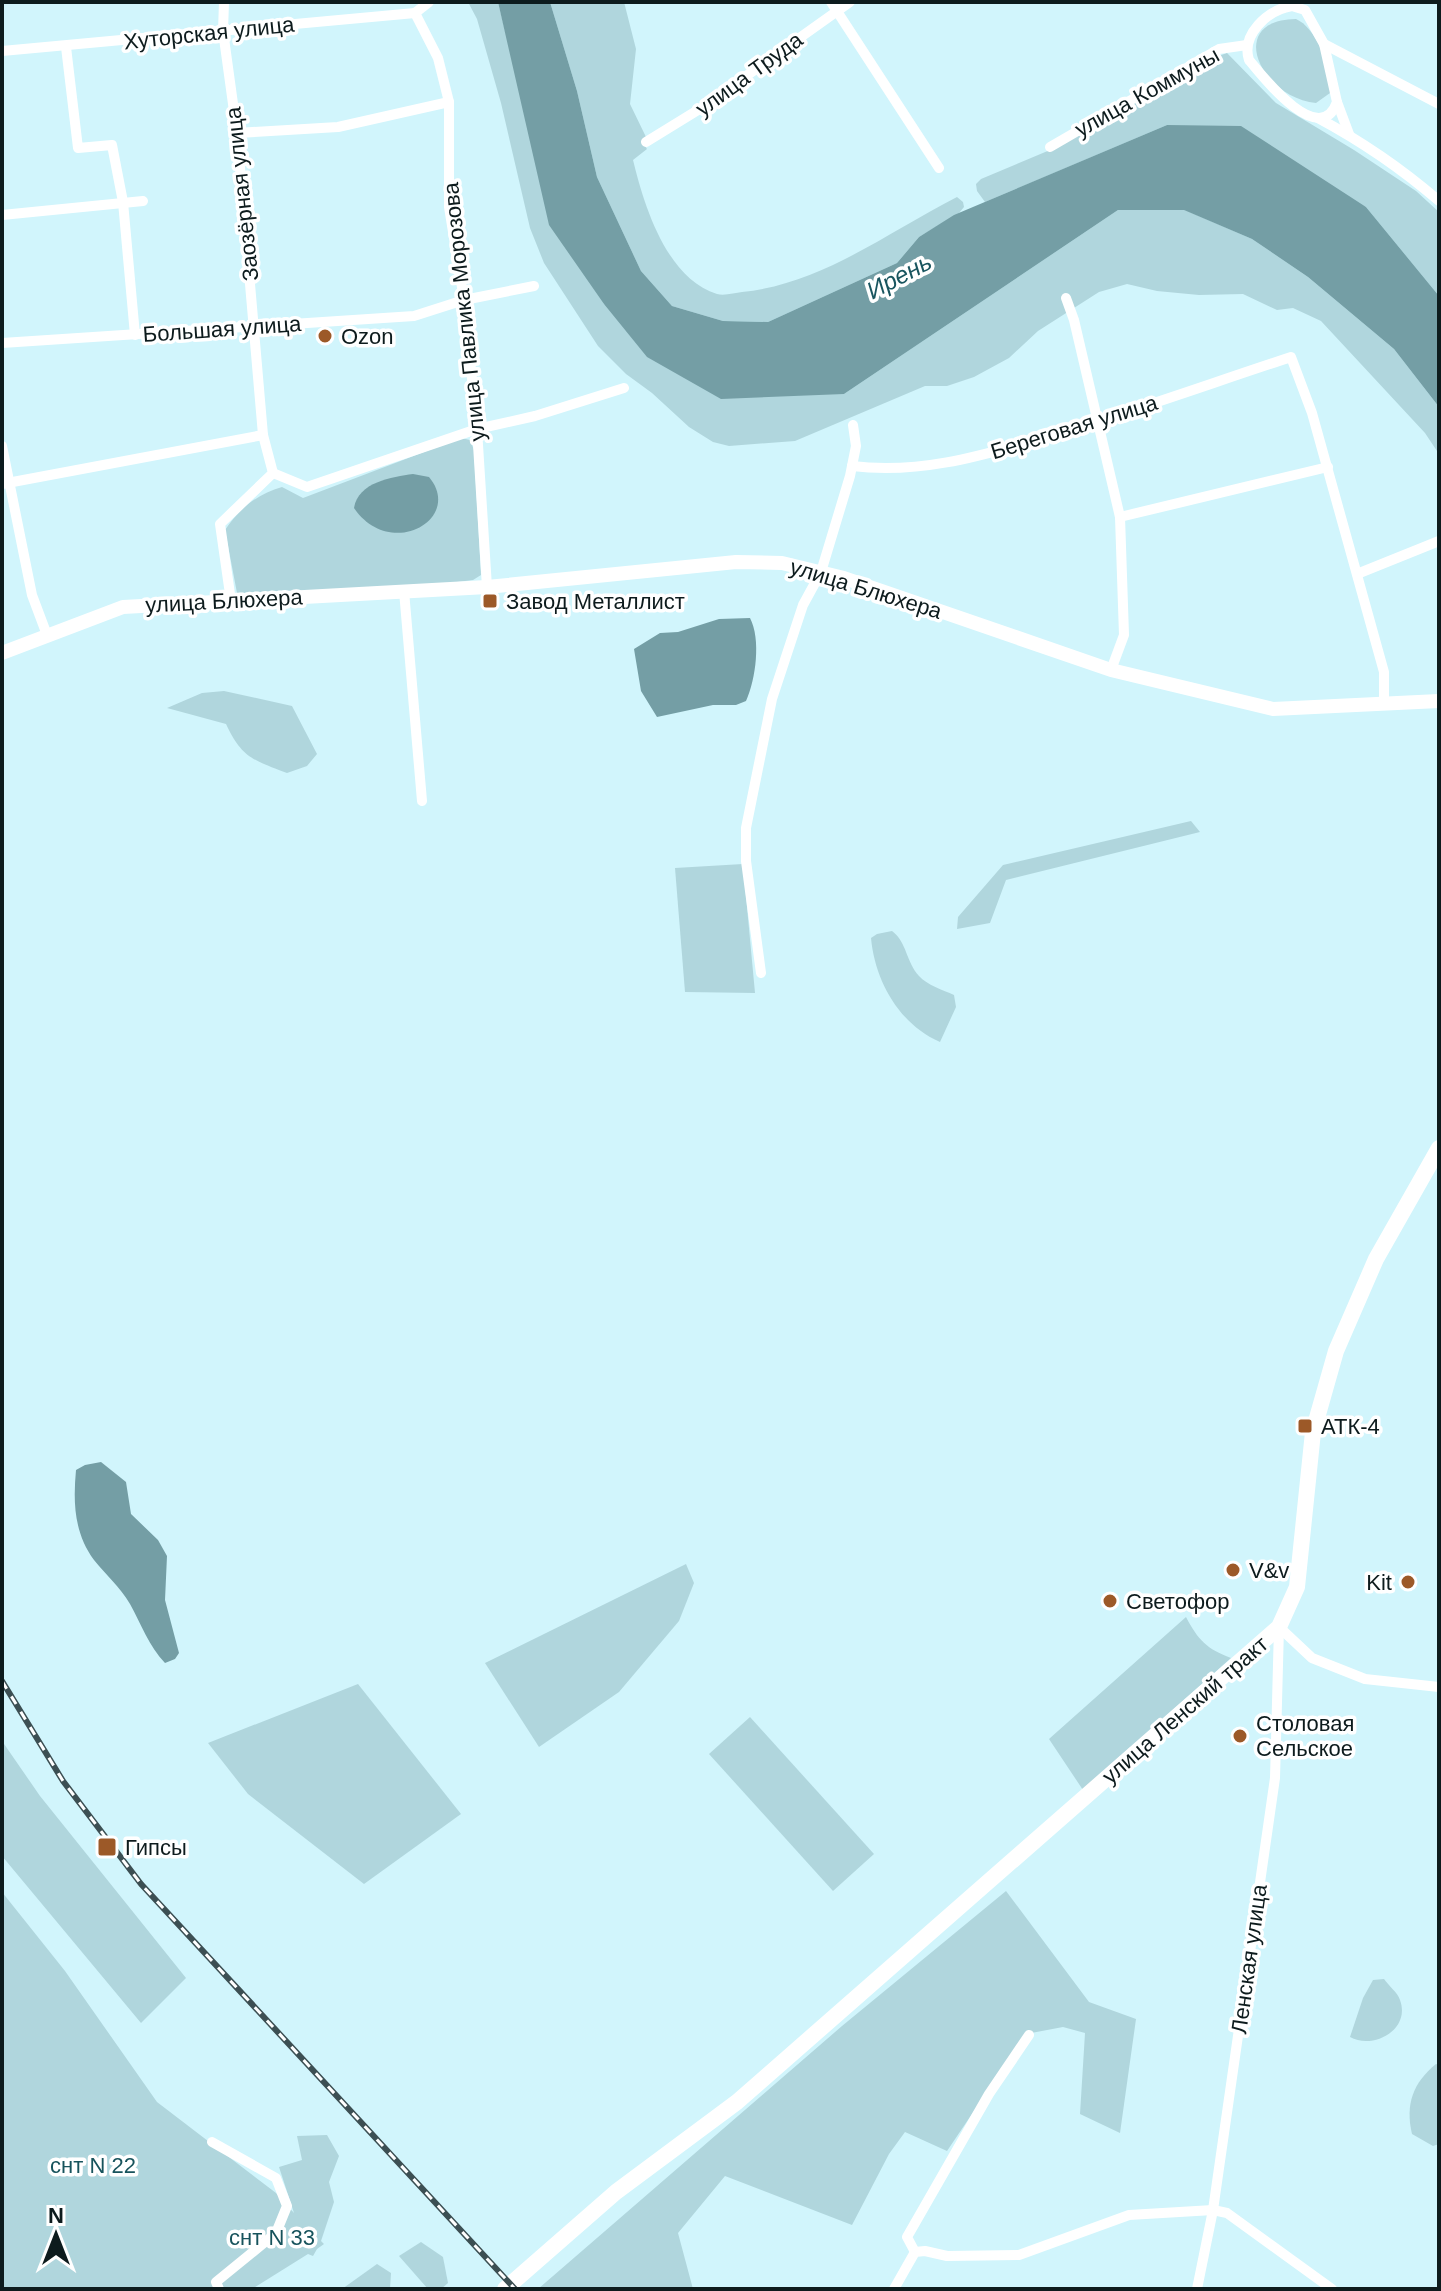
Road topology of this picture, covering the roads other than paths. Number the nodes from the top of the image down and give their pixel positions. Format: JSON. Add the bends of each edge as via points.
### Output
{"nodes":[{"id":1,"x":224,"y":2,"type":"edge"},
{"id":2,"x":429,"y":2,"type":"edge"},
{"id":3,"x":850,"y":2,"type":"edge"},
{"id":4,"x":1282,"y":5,"type":"edge"},
{"id":5,"x":1301,"y":5,"type":"edge"},
{"id":6,"x":834,"y":7,"type":"edge"},
{"id":7,"x":415,"y":13,"type":"junction"},
{"id":8,"x":223,"y":31,"type":"junction"},
{"id":9,"x":1324,"y":44,"type":"junction"},
{"id":10,"x":1247,"y":45,"type":"junction"},
{"id":11,"x":66,"y":47,"type":"junction"},
{"id":12,"x":2,"y":51,"type":"edge"},
{"id":13,"x":449,"y":102,"type":"junction"},
{"id":14,"x":1337,"y":102,"type":"junction"},
{"id":15,"x":1439,"y":104,"type":"edge"},
{"id":16,"x":1318,"y":118,"type":"junction"},
{"id":17,"x":237,"y":133,"type":"junction"},
{"id":18,"x":1349,"y":134,"type":"junction"},
{"id":19,"x":646,"y":142,"type":"dead end"},
{"id":20,"x":1050,"y":147,"type":"dead end"},
{"id":21,"x":939,"y":168,"type":"dead end"},
{"id":22,"x":143,"y":201,"type":"dead end"},
{"id":23,"x":1439,"y":201,"type":"edge"},
{"id":24,"x":123,"y":202,"type":"junction"},
{"id":25,"x":2,"y":215,"type":"edge"},
{"id":26,"x":534,"y":286,"type":"dead end"},
{"id":27,"x":1066,"y":298,"type":"dead end"},
{"id":28,"x":464,"y":300,"type":"junction"},
{"id":29,"x":255,"y":326,"type":"junction"},
{"id":30,"x":135,"y":335,"type":"junction"},
{"id":31,"x":2,"y":343,"type":"edge"},
{"id":32,"x":624,"y":388,"type":"dead end"},
{"id":33,"x":1097,"y":422,"type":"junction"},
{"id":34,"x":853,"y":425,"type":"dead end"},
{"id":35,"x":477,"y":429,"type":"junction"},
{"id":36,"x":263,"y":435,"type":"junction"},
{"id":37,"x":2,"y":446,"type":"edge"},
{"id":38,"x":852,"y":466,"type":"junction"},
{"id":39,"x":1328,"y":467,"type":"junction"},
{"id":40,"x":273,"y":473,"type":"junction"},
{"id":41,"x":5,"y":484,"type":"edge"},
{"id":42,"x":1120,"y":517,"type":"junction"},
{"id":43,"x":1439,"y":541,"type":"edge"},
{"id":44,"x":821,"y":572,"type":"junction"},
{"id":45,"x":1357,"y":574,"type":"junction"},
{"id":46,"x":487,"y":587,"type":"junction"},
{"id":47,"x":404,"y":591,"type":"junction"},
{"id":48,"x":231,"y":601,"type":"junction"},
{"id":49,"x":47,"y":635,"type":"junction"},
{"id":50,"x":2,"y":653,"type":"edge"},
{"id":51,"x":1111,"y":670,"type":"junction"},
{"id":52,"x":1439,"y":701,"type":"edge"},
{"id":53,"x":1384,"y":703,"type":"junction"},
{"id":54,"x":422,"y":801,"type":"dead end"},
{"id":55,"x":761,"y":973,"type":"dead end"},
{"id":56,"x":1439,"y":1148,"type":"edge"},
{"id":57,"x":1279,"y":1627,"type":"junction"},
{"id":58,"x":1439,"y":1687,"type":"edge"},
{"id":59,"x":1029,"y":2035,"type":"dead end"},
{"id":60,"x":212,"y":2142,"type":"dead end"},
{"id":61,"x":1213,"y":2210,"type":"junction"},
{"id":62,"x":915,"y":2252,"type":"junction"},
{"id":63,"x":219,"y":2289,"type":"edge"},
{"id":64,"x":505,"y":2289,"type":"edge"},
{"id":65,"x":894,"y":2289,"type":"edge"},
{"id":66,"x":1197,"y":2289,"type":"edge"},
{"id":67,"x":1332,"y":2289,"type":"edge"}],
"edges":[{"from":1,"to":8,"type":"street","name":"Заозёрная улица"},
{"from":2,"to":7,"type":"street"},
{"from":3,"to":6,"type":"street","name":"улица Труда"},
{"from":4,"to":5,"type":"street"},
{"from":4,"to":10,"type":"street","via":[[1262,21]]},
{"from":5,"to":9,"type":"street"},
{"from":6,"to":19,"type":"street","name":"улица Труда","via":[[715,100]]},
{"from":6,"to":21,"type":"street"},
{"from":7,"to":8,"type":"street","name":"Хуторская улица"},
{"from":7,"to":13,"type":"street","name":"улица Павлика Морозова","via":[[438,58]]},
{"from":8,"to":11,"type":"street","name":"Хуторская улица"},
{"from":8,"to":17,"type":"street","name":"Заозёрная улица"},
{"from":9,"to":14,"type":"street"},
{"from":9,"to":15,"type":"street"},
{"from":10,"to":16,"type":"street","via":[[1249,60],[1278,95]]},
{"from":10,"to":20,"type":"street","name":"улица Коммуны","via":[[1219,49]]},
{"from":11,"to":12,"type":"street","name":"Хуторская улица"},
{"from":11,"to":24,"type":"street","via":[[78,148],[112,145]]},
{"from":13,"to":17,"type":"street","via":[[338,127]]},
{"from":13,"to":28,"type":"street","name":"улица Павлика Морозова","via":[[449,207]]},
{"from":14,"to":16,"type":"street","via":[[1330,114]]},
{"from":14,"to":18,"type":"street"},
{"from":16,"to":18,"type":"street"},
{"from":17,"to":29,"type":"street","name":"Заозёрная улица"},
{"from":18,"to":23,"type":"street"},
{"from":22,"to":24,"type":"street"},
{"from":24,"to":25,"type":"street"},
{"from":24,"to":30,"type":"street"},
{"from":26,"to":28,"type":"street","name":"Большая улица"},
{"from":27,"to":33,"type":"street"},
{"from":28,"to":29,"type":"street","name":"Большая улица","via":[[414,316]]},
{"from":28,"to":35,"type":"street","name":"улица Павлика Морозова"},
{"from":29,"to":30,"type":"street","name":"Большая улица"},
{"from":29,"to":36,"type":"street","name":"Заозёрная улица"},
{"from":30,"to":31,"type":"street","name":"Большая улица"},
{"from":32,"to":35,"type":"street"},
{"from":33,"to":38,"type":"street","name":"Береговая улица","via":[[966,461],[885,470]]},
{"from":33,"to":39,"type":"street","name":"Береговая улица","via":[[1291,357]]},
{"from":33,"to":42,"type":"street"},
{"from":34,"to":38,"type":"street"},
{"from":35,"to":40,"type":"street","via":[[307,487]]},
{"from":35,"to":46,"type":"street","name":"улица Павлика Морозова"},
{"from":36,"to":40,"type":"street","name":"Заозёрная улица"},
{"from":36,"to":41,"type":"street"},
{"from":37,"to":41,"type":"street"},
{"from":38,"to":44,"type":"street"},
{"from":39,"to":42,"type":"street"},
{"from":39,"to":45,"type":"street"},
{"from":40,"to":48,"type":"street","via":[[220,524]]},
{"from":41,"to":49,"type":"street"},
{"from":42,"to":51,"type":"street","via":[[1124,635]]},
{"from":43,"to":45,"type":"street"},
{"from":44,"to":46,"type":"street","name":"улица Блюхера","via":[[782,563],[736,562]]},
{"from":44,"to":51,"type":"street","name":"улица Блюхера"},
{"from":44,"to":55,"type":"street","via":[[803,605],[772,699],[746,828]]},
{"from":45,"to":53,"type":"street","via":[[1384,672]]},
{"from":46,"to":47,"type":"street","name":"улица Блюхера"},
{"from":47,"to":48,"type":"street","name":"улица Блюхера"},
{"from":47,"to":54,"type":"street"},
{"from":48,"to":49,"type":"street","name":"улица Блюхера","via":[[123,607]]},
{"from":49,"to":50,"type":"street","name":"улица Блюхера"},
{"from":51,"to":53,"type":"street","name":"улица Блюхера","via":[[1273,709]]},
{"from":52,"to":53,"type":"street","name":"улица Блюхера"},
{"from":56,"to":57,"type":"main road","name":"улица Ленский тракт","via":[[1376,1259],[1336,1351],[1313,1432],[1297,1587]]},
{"from":57,"to":58,"type":"street","via":[[1312,1658],[1365,1679]]},
{"from":57,"to":61,"type":"street","name":"Ленская улица","via":[[1275,1778]]},
{"from":57,"to":64,"type":"main road","name":"улица Ленский тракт","via":[[737,2102],[616,2192]]},
{"from":59,"to":62,"type":"street","via":[[907,2237]]},
{"from":60,"to":63,"type":"street","via":[[276,2178],[287,2206],[276,2233],[216,2282]]},
{"from":61,"to":62,"type":"street","via":[[1129,2215],[1019,2255]]},
{"from":61,"to":66,"type":"street","name":"Ленская улица"},
{"from":61,"to":67,"type":"street","via":[[1227,2213]]},
{"from":62,"to":65,"type":"street"}]}
